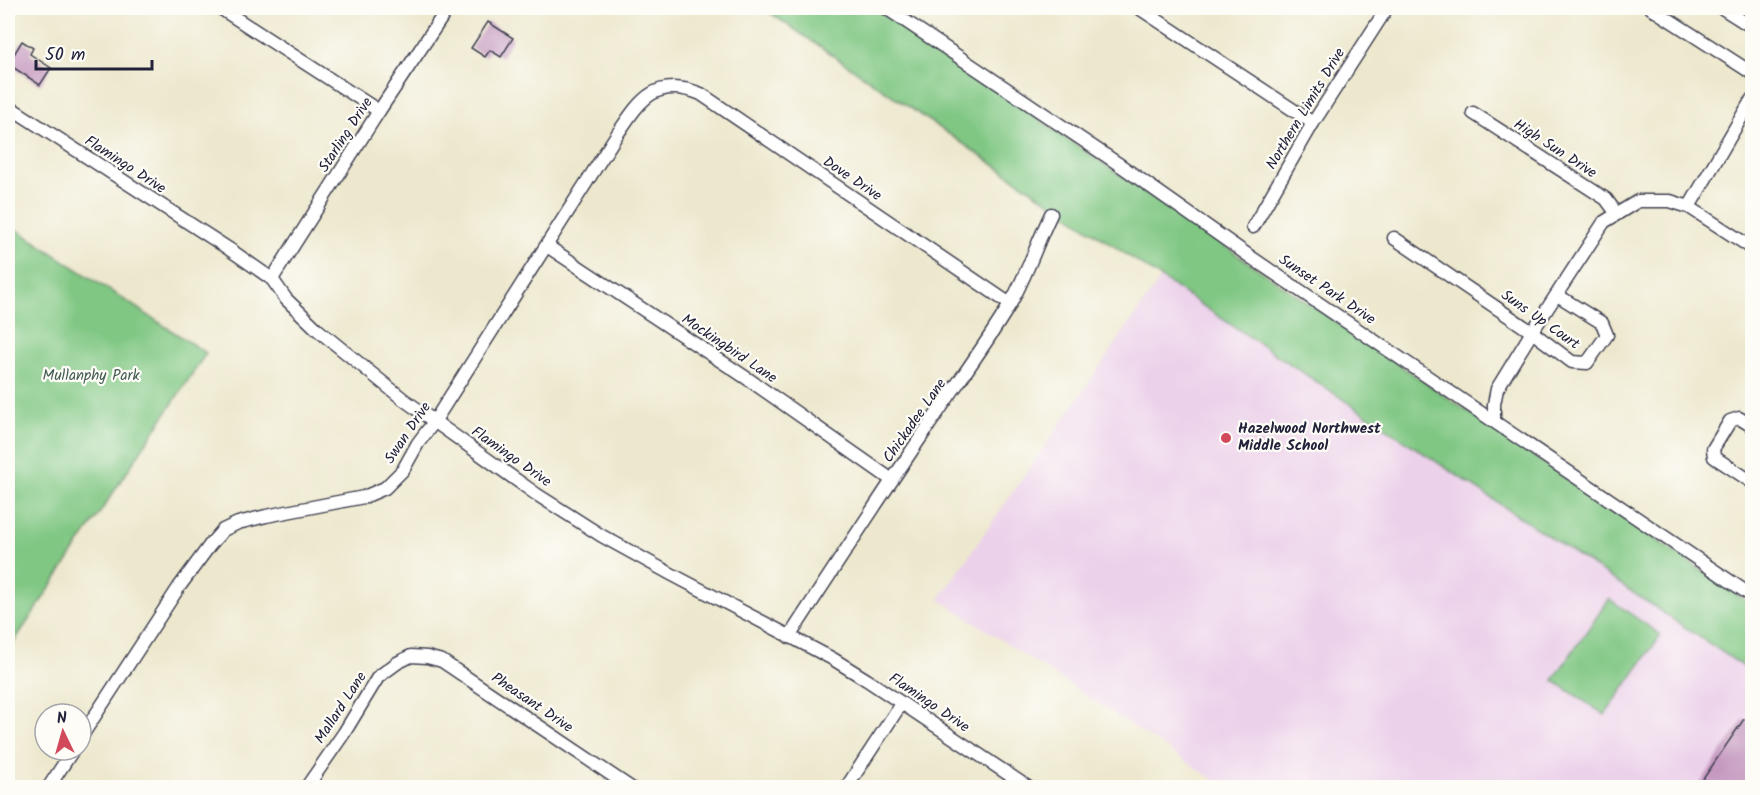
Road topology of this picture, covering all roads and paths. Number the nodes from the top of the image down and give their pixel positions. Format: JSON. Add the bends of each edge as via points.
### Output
{"nodes":[{"id":1,"x":220,"y":8,"type":"edge"},
{"id":2,"x":448,"y":8,"type":"edge"},
{"id":3,"x":886,"y":8,"type":"edge"},
{"id":4,"x":1139,"y":8,"type":"edge"},
{"id":5,"x":1387,"y":8,"type":"edge"},
{"id":6,"x":1651,"y":8,"type":"edge"},
{"id":7,"x":1722,"y":8,"type":"edge"},
{"id":8,"x":1752,"y":27,"type":"edge"},
{"id":9,"x":1752,"y":73,"type":"edge"},
{"id":10,"x":673,"y":87,"type":"joint"},
{"id":11,"x":1752,"y":99,"type":"edge"},
{"id":12,"x":8,"y":106,"type":"edge"},
{"id":13,"x":379,"y":111,"type":"junction"},
{"id":14,"x":1473,"y":113,"type":"dead end"},
{"id":15,"x":1313,"y":123,"type":"junction"},
{"id":16,"x":1689,"y":207,"type":"junction"},
{"id":17,"x":1051,"y":214,"type":"dead end"},
{"id":18,"x":1617,"y":214,"type":"junction"},
{"id":19,"x":1253,"y":227,"type":"dead end"},
{"id":20,"x":1394,"y":238,"type":"dead end"},
{"id":21,"x":547,"y":246,"type":"junction"},
{"id":22,"x":1752,"y":248,"type":"edge"},
{"id":23,"x":272,"y":279,"type":"junction"},
{"id":24,"x":1557,"y":295,"type":"junction"},
{"id":25,"x":1010,"y":304,"type":"junction"},
{"id":26,"x":1532,"y":332,"type":"junction"},
{"id":27,"x":1494,"y":421,"type":"junction"},
{"id":28,"x":434,"y":422,"type":"junction"},
{"id":29,"x":1752,"y":426,"type":"edge"},
{"id":30,"x":892,"y":480,"type":"junction"},
{"id":31,"x":1752,"y":482,"type":"edge"},
{"id":32,"x":1752,"y":596,"type":"edge"},
{"id":33,"x":789,"y":637,"type":"junction"},
{"id":34,"x":411,"y":656,"type":"joint"},
{"id":35,"x":901,"y":704,"type":"junction"},
{"id":36,"x":93,"y":719,"type":"edge"},
{"id":37,"x":64,"y":762,"type":"edge"},
{"id":38,"x":48,"y":788,"type":"edge"},
{"id":39,"x":306,"y":788,"type":"edge"},
{"id":40,"x":631,"y":788,"type":"edge"},
{"id":41,"x":846,"y":788,"type":"edge"},
{"id":42,"x":1029,"y":788,"type":"edge"}],
"edges":[{"from":1,"to":13,"type":"street"},
{"from":2,"to":13,"type":"street","name":"Starling Drive"},
{"from":3,"to":27,"type":"street","name":"Sunset Park Drive"},
{"from":4,"to":15,"type":"street"},
{"from":5,"to":15,"type":"street","name":"Northern Limits Drive"},
{"from":6,"to":9,"type":"street"},
{"from":7,"to":8,"type":"street"},
{"from":10,"to":21,"type":"street","name":"Swan Drive","via":[[656,91],[640,102]]},
{"from":10,"to":25,"type":"street","name":"Dove Drive","via":[[701,94]]},
{"from":11,"to":16,"type":"street"},
{"from":12,"to":23,"type":"street","name":"Flamingo Drive"},
{"from":13,"to":23,"type":"street","name":"Starling Drive"},
{"from":14,"to":18,"type":"street","name":"High Sun Drive","via":[[1606,199]]},
{"from":15,"to":19,"type":"street","name":"Northern Limits Drive"},
{"from":16,"to":18,"type":"street","via":[[1670,201],[1638,201]]},
{"from":16,"to":22,"type":"street"},
{"from":17,"to":25,"type":"street","name":"Chickadee Lane"},
{"from":18,"to":24,"type":"street","via":[[1604,222]]},
{"from":20,"to":26,"type":"street","name":"Suns Up Court"},
{"from":21,"to":28,"type":"street","name":"Swan Drive"},
{"from":21,"to":30,"type":"street","name":"Mockingbird Lane"},
{"from":23,"to":28,"type":"street","name":"Flamingo Drive","via":[[318,330]]},
{"from":24,"to":26,"type":"street"},
{"from":24,"to":26,"type":"street","name":"Suns Up Court","via":[[1602,323],[1607,335],[1587,363],[1572,362]]},
{"from":25,"to":30,"type":"street","name":"Chickadee Lane"},
{"from":26,"to":27,"type":"street","via":[[1497,389]]},
{"from":27,"to":32,"type":"street","name":"Sunset Park Drive"},
{"from":28,"to":33,"type":"street","name":"Flamingo Drive","via":[[602,536]]},
{"from":28,"to":36,"type":"street","name":"Swan Drive","via":[[403,470],[385,488],[364,497],[266,516],[223,530],[179,587]]},
{"from":29,"to":31,"type":"street","via":[[1739,418],[1730,422],[1713,449],[1714,457]]},
{"from":30,"to":33,"type":"street","name":"Chickadee Lane"},
{"from":33,"to":35,"type":"street","name":"Flamingo Drive","via":[[867,680]]},
{"from":34,"to":39,"type":"street","name":"Mallard Lane","via":[[378,677]]},
{"from":34,"to":40,"type":"street","name":"Pheasant Drive","via":[[442,661]]},
{"from":35,"to":41,"type":"street"},
{"from":35,"to":42,"type":"street","name":"Flamingo Drive"},
{"from":37,"to":38,"type":"street"}]}
